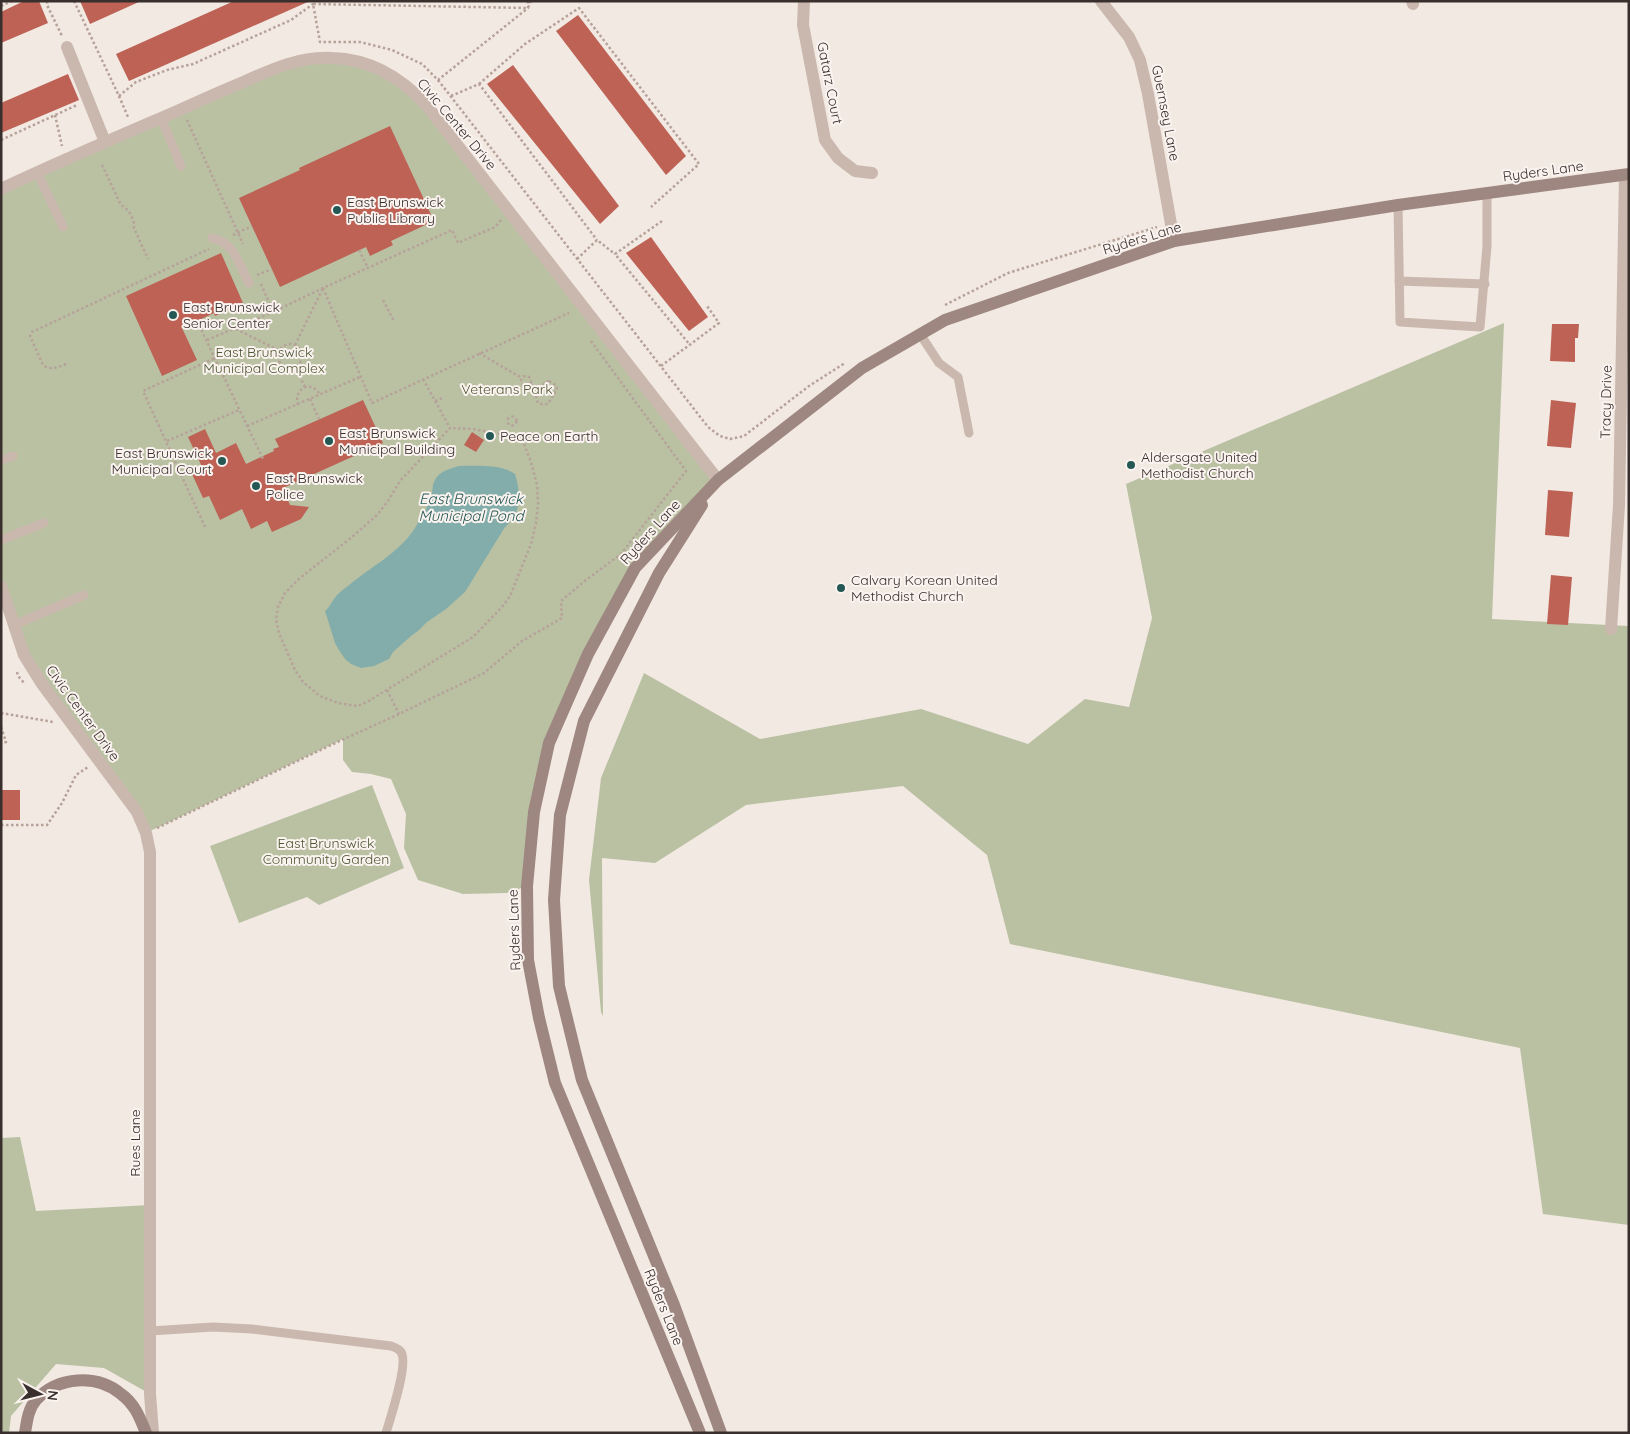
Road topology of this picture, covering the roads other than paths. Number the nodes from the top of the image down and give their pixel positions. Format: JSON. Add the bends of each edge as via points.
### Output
{"nodes":[{"id":1,"x":804,"y":1,"type":"edge"},
{"id":2,"x":1101,"y":1,"type":"edge"},
{"id":3,"x":67,"y":47,"type":"road end"},
{"id":4,"x":161,"y":118,"type":"junction"},
{"id":5,"x":105,"y":142,"type":"junction"},
{"id":6,"x":181,"y":166,"type":"dead end"},
{"id":7,"x":37,"y":172,"type":"junction"},
{"id":8,"x":872,"y":173,"type":"dead end"},
{"id":9,"x":1627,"y":175,"type":"edge"},
{"id":10,"x":1,"y":189,"type":"edge"},
{"id":11,"x":1487,"y":194,"type":"junction"},
{"id":12,"x":1398,"y":205,"type":"junction"},
{"id":13,"x":63,"y":227,"type":"dead end"},
{"id":14,"x":1174,"y":241,"type":"junction"},
{"id":15,"x":213,"y":242,"type":"road end"},
{"id":16,"x":1398,"y":281,"type":"junction"},
{"id":17,"x":249,"y":283,"type":"dead end"},
{"id":18,"x":1485,"y":284,"type":"junction"},
{"id":19,"x":920,"y":334,"type":"junction"},
{"id":20,"x":969,"y":433,"type":"dead end"},
{"id":21,"x":13,"y":456,"type":"dead end"},
{"id":22,"x":1,"y":460,"type":"edge"},
{"id":23,"x":718,"y":480,"type":"junction"},
{"id":24,"x":1624,"y":505,"type":"edge"},
{"id":25,"x":44,"y":523,"type":"dead end"},
{"id":26,"x":1,"y":540,"type":"edge"},
{"id":27,"x":1,"y":586,"type":"edge"},
{"id":28,"x":84,"y":595,"type":"dead end"},
{"id":29,"x":14,"y":625,"type":"junction"},
{"id":30,"x":1611,"y":629,"type":"dead end"},
{"id":31,"x":150,"y":852,"type":"joint"},
{"id":32,"x":150,"y":1330,"type":"junction"},
{"id":33,"x":25,"y":1433,"type":"edge"},
{"id":34,"x":146,"y":1433,"type":"edge"},
{"id":35,"x":153,"y":1433,"type":"edge"},
{"id":36,"x":386,"y":1433,"type":"edge"},
{"id":37,"x":700,"y":1433,"type":"edge"},
{"id":38,"x":721,"y":1433,"type":"edge"}],
"edges":[{"from":1,"to":8,"type":"street","name":"Gatarz Court","via":[[803,24],[825,140],[838,158],[855,171]]},
{"from":2,"to":14,"type":"street","name":"Guernsey Lane","via":[[1129,37],[1140,60]]},
{"from":3,"to":5,"type":"street"},
{"from":4,"to":5,"type":"street","name":"Civic Center Drive"},
{"from":4,"to":6,"type":"lane"},
{"from":4,"to":23,"type":"street","name":"Civic Center Drive","via":[[292,62],[311,58],[344,58],[370,65],[394,77],[415,93]]},
{"from":5,"to":7,"type":"street","name":"Civic Center Drive"},
{"from":7,"to":10,"type":"street","name":"Civic Center Drive"},
{"from":7,"to":13,"type":"lane"},
{"from":9,"to":11,"type":"main road","name":"Ryders Lane"},
{"from":9,"to":24,"type":"street","name":"Tracy Drive"},
{"from":11,"to":12,"type":"main road","name":"Ryders Lane"},
{"from":11,"to":18,"type":"lane"},
{"from":12,"to":14,"type":"main road","name":"Ryders Lane"},
{"from":12,"to":16,"type":"lane"},
{"from":14,"to":19,"type":"main road","name":"Ryders Lane","via":[[945,320]]},
{"from":15,"to":17,"type":"lane","via":[[223,241],[229,246]]},
{"from":16,"to":18,"type":"lane"},
{"from":16,"to":18,"type":"lane","via":[[1400,322],[1480,327]]},
{"from":19,"to":20,"type":"lane","via":[[939,363],[958,376]]},
{"from":19,"to":23,"type":"main road","name":"Ryders Lane","via":[[862,368]]},
{"from":21,"to":22,"type":"lane"},
{"from":23,"to":37,"type":"main road","name":"Ryders Lane","via":[[635,568],[588,654],[549,743],[534,812],[527,886],[528,960],[555,1083]]},
{"from":23,"to":38,"type":"main road","name":"Ryders Lane","via":[[659,573],[584,721],[560,815],[554,900],[559,986],[582,1080],[674,1305]]},
{"from":24,"to":30,"type":"street","name":"Tracy Drive"},
{"from":25,"to":26,"type":"lane"},
{"from":27,"to":29,"type":"street","name":"Civic Center Drive"},
{"from":28,"to":29,"type":"lane"},
{"from":29,"to":31,"type":"street","name":"Civic Center Drive","via":[[24,655],[42,684],[137,812]]},
{"from":31,"to":32,"type":"street","name":"Rues Lane"},
{"from":32,"to":35,"type":"street","name":"Rues Lane"},
{"from":32,"to":36,"type":"lane","via":[[213,1327],[391,1346],[400,1350],[402,1366],[396,1404]]},
{"from":33,"to":34,"type":"main road","via":[[26,1422],[36,1401],[57,1385],[83,1380],[120,1392],[134,1406]]}]}
